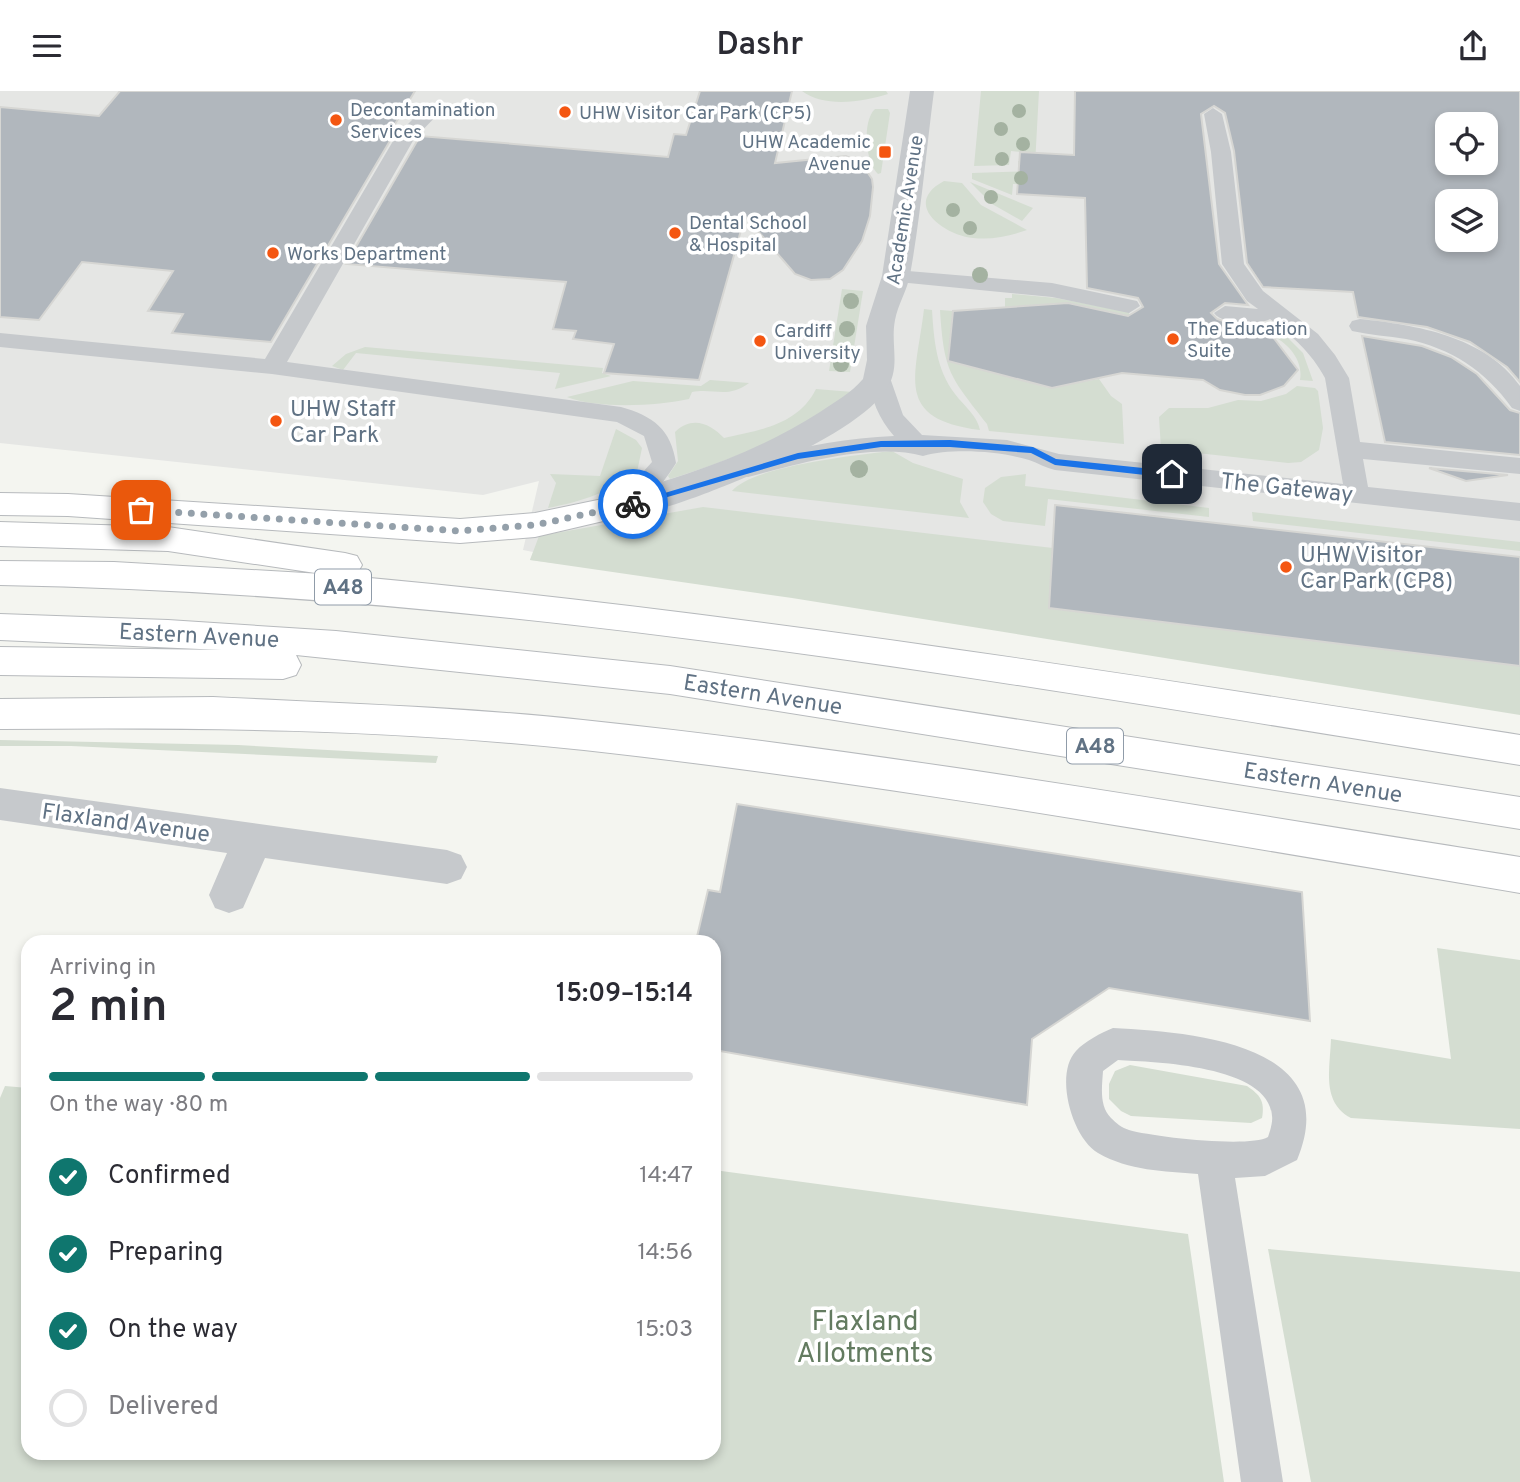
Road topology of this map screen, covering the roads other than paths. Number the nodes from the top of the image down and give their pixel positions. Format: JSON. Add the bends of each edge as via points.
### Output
{"nodes":[{"id":1,"x":922,"y":91,"type":"edge"},
{"id":2,"x":433,"y":110,"type":"dead end"},
{"id":3,"x":1213,"y":114,"type":"dead end"},
{"id":4,"x":896,"y":276,"type":"junction"},
{"id":5,"x":1129,"y":306,"type":"dead end"},
{"id":6,"x":1224,"y":313,"type":"dead end"},
{"id":7,"x":1261,"y":316,"type":"dead end"},
{"id":8,"x":1360,"y":325,"type":"dead end"},
{"id":9,"x":0,"y":340,"type":"edge"},
{"id":10,"x":272,"y":367,"type":"junction"},
{"id":11,"x":880,"y":377,"type":"junction"},
{"id":12,"x":1520,"y":403,"type":"edge"},
{"id":13,"x":915,"y":442,"type":"junction"},
{"id":14,"x":1349,"y":449,"type":"junction"},
{"id":15,"x":1520,"y":465,"type":"edge"},
{"id":16,"x":709,"y":480,"type":"junction"},
{"id":17,"x":1357,"y":495,"type":"junction"},
{"id":18,"x":0,"y":504,"type":"edge"},
{"id":19,"x":617,"y":507,"type":"junction"},
{"id":20,"x":1520,"y":512,"type":"edge"},
{"id":21,"x":0,"y":534,"type":"edge"},
{"id":22,"x":0,"y":573,"type":"edge"},
{"id":23,"x":685,"y":624,"type":"junction"},
{"id":24,"x":0,"y":627,"type":"edge"},
{"id":25,"x":0,"y":661,"type":"edge"},
{"id":26,"x":670,"y":680,"type":"junction"},
{"id":27,"x":0,"y":714,"type":"edge"},
{"id":28,"x":1520,"y":750,"type":"edge"},
{"id":29,"x":0,"y":804,"type":"edge"},
{"id":30,"x":1520,"y":813,"type":"edge"},
{"id":31,"x":252,"y":841,"type":"junction"},
{"id":32,"x":447,"y":867,"type":"dead end"},
{"id":33,"x":1520,"y":875,"type":"edge"},
{"id":34,"x":229,"y":895,"type":"dead end"},
{"id":35,"x":1214,"y":1158,"type":"junction"},
{"id":36,"x":1262,"y":1482,"type":"edge"}],
"edges":[{"from":1,"to":4,"type":"street","name":"Academic Avenue"},
{"from":2,"to":10,"type":"lane","via":[[406,136]]},
{"from":3,"to":14,"type":"lane","via":[[1233,264],[1255,296],[1310,339],[1327,360],[1337,378]]},
{"from":4,"to":5,"type":"lane","via":[[1052,290]]},
{"from":4,"to":11,"type":"street","name":"Academic Avenue","via":[[880,325]]},
{"from":6,"to":7,"type":"lane"},
{"from":8,"to":12,"type":"lane","via":[[1420,334],[1458,348],[1491,371]]},
{"from":9,"to":10,"type":"lane"},
{"from":10,"to":19,"type":"lane","via":[[524,400],[621,415],[647,424],[661,441],[664,463],[642,489]]},
{"from":11,"to":13,"type":"lane","name":"The Gateway","via":[[882,403],[889,416]]},
{"from":11,"to":16,"type":"street","via":[[862,398],[822,426]]},
{"from":13,"to":16,"type":"lane","via":[[798,456]]},
{"from":13,"to":17,"type":"lane","name":"The Gateway","via":[[951,461],[1037,468],[1055,462]]},
{"from":14,"to":15,"type":"lane"},
{"from":14,"to":17,"type":"lane"},
{"from":16,"to":19,"type":"street"},
{"from":17,"to":20,"type":"lane","name":"The Gateway"},
{"from":18,"to":19,"type":"highway","via":[[460,531],[535,525]]},
{"from":21,"to":23,"type":"highway","via":[[168,539],[250,549]]},
{"from":22,"to":23,"type":"highway","number":"A48","via":[[297,583]]},
{"from":23,"to":28,"type":"highway","number":"A48"},
{"from":24,"to":26,"type":"highway","name":"Eastern Avenue","number":"A48","via":[[234,636],[388,648]]},
{"from":25,"to":26,"type":"highway","via":[[239,663]]},
{"from":26,"to":30,"type":"highway","name":"Eastern Avenue","number":"A48"},
{"from":27,"to":33,"type":"highway","via":[[213,712],[582,735],[897,773]]},
{"from":29,"to":31,"type":"street","name":"Flaxland Avenue"},
{"from":31,"to":32,"type":"street","name":"Flaxland Avenue"},
{"from":31,"to":34,"type":"street"},
{"from":35,"to":35,"type":"lane","via":[[1136,1152],[1107,1140],[1092,1121],[1082,1093],[1087,1063],[1113,1044],[1204,1054],[1257,1068],[1279,1086],[1289,1113],[1290,1133],[1284,1148],[1264,1159]]},
{"from":35,"to":36,"type":"lane"}]}
